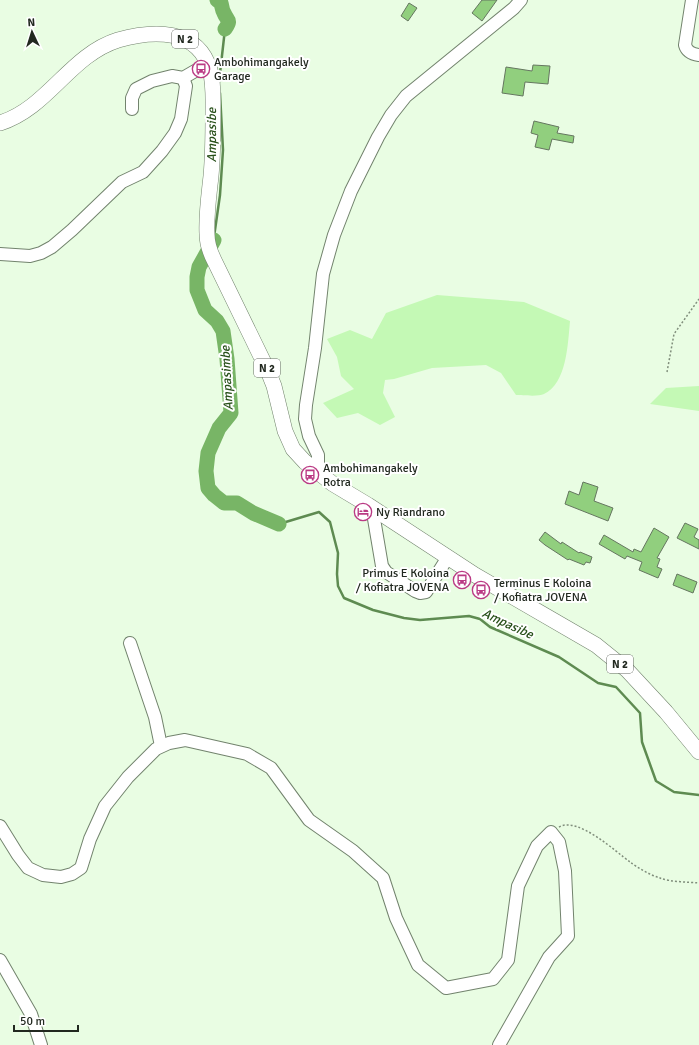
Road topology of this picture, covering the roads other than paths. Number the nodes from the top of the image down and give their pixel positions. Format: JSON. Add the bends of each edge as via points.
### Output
{"nodes":[{"id":1,"x":521,"y":0,"type":"edge"},
{"id":2,"x":692,"y":0,"type":"edge"},
{"id":3,"x":699,"y":55,"type":"edge"},
{"id":4,"x":207,"y":64,"type":"junction"},
{"id":5,"x":183,"y":78,"type":"junction"},
{"id":6,"x":132,"y":109,"type":"dead end"},
{"id":7,"x":0,"y":123,"type":"edge"},
{"id":8,"x":0,"y":254,"type":"edge"},
{"id":9,"x":318,"y":473,"type":"junction"},
{"id":10,"x":372,"y":507,"type":"junction"},
{"id":11,"x":448,"y":557,"type":"junction"},
{"id":12,"x":130,"y":643,"type":"dead end"},
{"id":13,"x":161,"y":746,"type":"junction"},
{"id":14,"x":699,"y":752,"type":"edge"},
{"id":15,"x":0,"y":826,"type":"edge"},
{"id":16,"x":3,"y":965,"type":"edge"},
{"id":17,"x":0,"y":981,"type":"edge"},
{"id":18,"x":41,"y":1045,"type":"edge"},
{"id":19,"x":499,"y":1045,"type":"edge"}],
"edges":[{"from":1,"to":9,"type":"street","via":[[406,96],[378,137],[351,191],[334,235],[323,274],[306,405],[305,419],[309,436],[318,455]]},
{"from":2,"to":3,"type":"street","via":[[685,45],[692,54]]},
{"from":4,"to":5,"type":"street"},
{"from":4,"to":7,"type":"main road","number":"N 2","via":[[193,44],[178,36],[148,34],[118,40],[93,51],[25,111]]},
{"from":4,"to":9,"type":"main road","number":"N 2","via":[[212,88],[213,141],[207,221],[208,244],[268,371],[285,431],[293,449]]},
{"from":5,"to":6,"type":"street","via":[[172,76],[136,88],[132,98]]},
{"from":5,"to":8,"type":"street","via":[[186,86],[181,119],[175,133],[143,172],[122,182],[52,247],[30,256]]},
{"from":9,"to":10,"type":"main road","number":"N 2"},
{"from":10,"to":11,"type":"main road","number":"N 2"},
{"from":10,"to":11,"type":"street","via":[[382,566],[386,572],[415,591],[424,593]]},
{"from":11,"to":14,"type":"main road","number":"N 2","via":[[596,645],[627,670]]},
{"from":12,"to":13,"type":"street","via":[[155,717]]},
{"from":13,"to":15,"type":"street","via":[[128,777],[105,806],[90,839],[81,868],[72,874],[61,877],[43,875],[28,868]]},
{"from":13,"to":19,"type":"street","via":[[185,740],[246,754],[271,768],[309,820],[353,851],[383,878],[396,918],[418,965],[446,988],[493,979],[508,960],[518,886],[537,846],[550,832],[559,842],[565,871],[568,936],[548,957]]},
{"from":16,"to":17,"type":"street"},
{"from":16,"to":18,"type":"street","via":[[31,1014]]}]}
